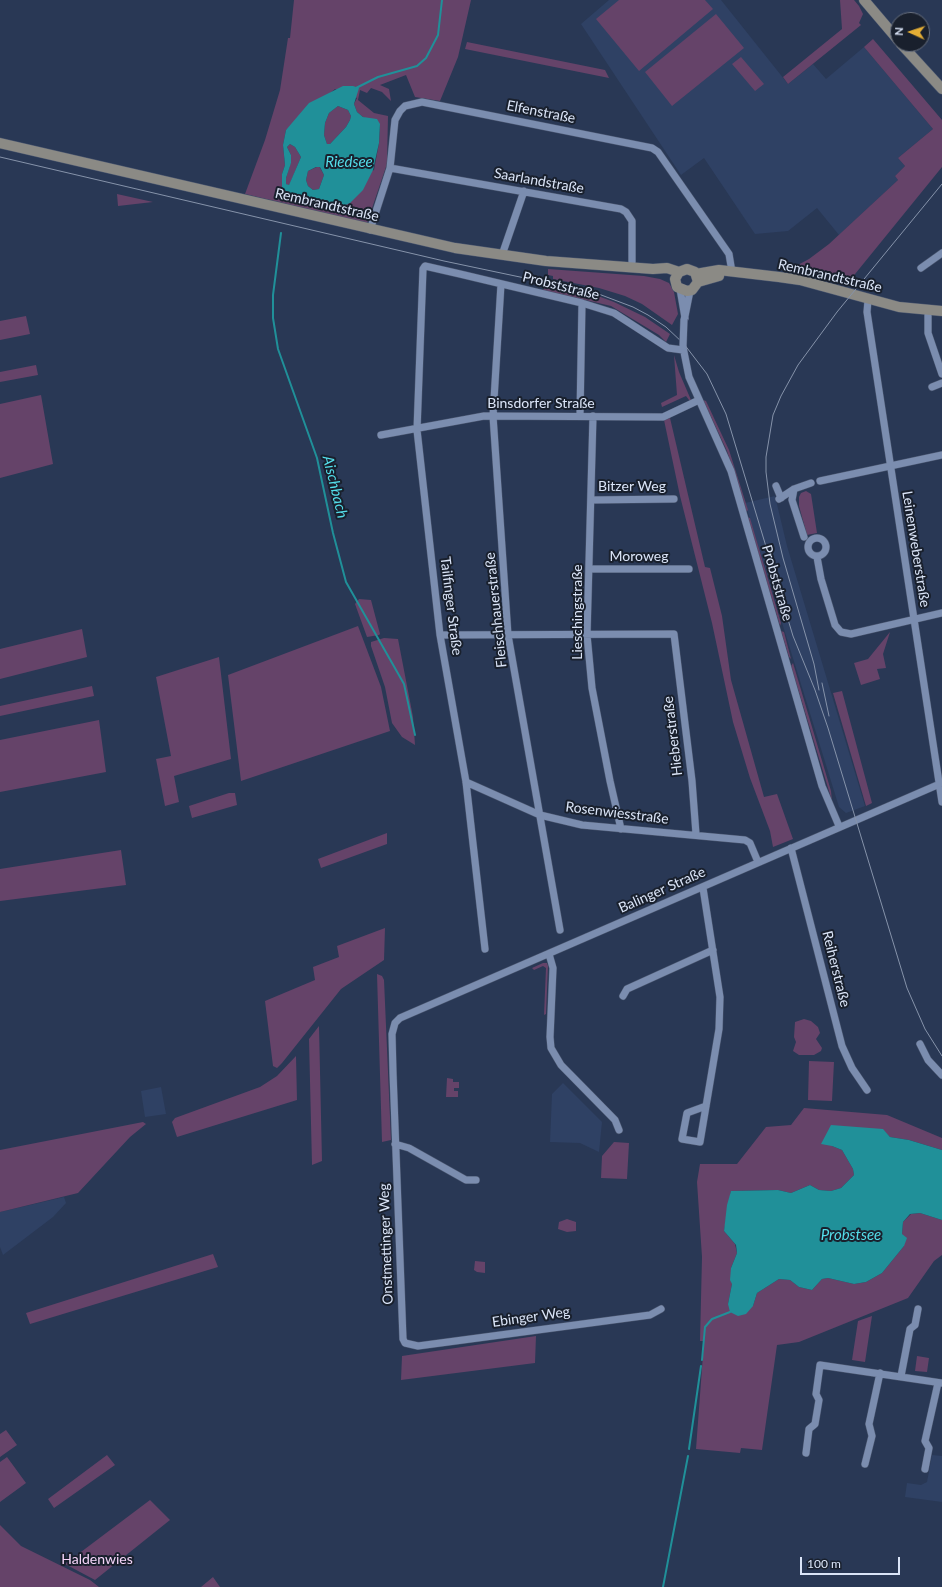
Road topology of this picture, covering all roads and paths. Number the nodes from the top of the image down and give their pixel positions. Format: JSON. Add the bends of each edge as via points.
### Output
{"nodes":[{"id":1,"x":864,"y":0,"type":"edge"},
{"id":2,"x":890,"y":31,"type":"edge"},
{"id":3,"x":908,"y":52,"type":"edge"},
{"id":4,"x":942,"y":89,"type":"edge"},
{"id":5,"x":0,"y":143,"type":"edge"},
{"id":6,"x":390,"y":168,"type":"junction"},
{"id":7,"x":524,"y":191,"type":"junction"},
{"id":8,"x":370,"y":230,"type":"junction"},
{"id":9,"x":942,"y":254,"type":"edge"},
{"id":10,"x":502,"y":255,"type":"junction"},
{"id":11,"x":425,"y":266,"type":"joint"},
{"id":12,"x":632,"y":268,"type":"junction"},
{"id":13,"x":921,"y":268,"type":"dead end"},
{"id":14,"x":729,"y":272,"type":"junction"},
{"id":15,"x":677,"y":275,"type":"junction"},
{"id":16,"x":697,"y":278,"type":"junction"},
{"id":17,"x":501,"y":284,"type":"junction"},
{"id":18,"x":685,"y":290,"type":"junction"},
{"id":19,"x":868,"y":300,"type":"junction"},
{"id":20,"x":582,"y":303,"type":"junction"},
{"id":21,"x":928,"y":311,"type":"junction"},
{"id":22,"x":942,"y":311,"type":"edge"},
{"id":23,"x":683,"y":348,"type":"junction"},
{"id":24,"x":942,"y":374,"type":"edge"},
{"id":25,"x":942,"y":383,"type":"edge"},
{"id":26,"x":932,"y":387,"type":"dead end"},
{"id":27,"x":700,"y":400,"type":"junction"},
{"id":28,"x":580,"y":415,"type":"junction"},
{"id":29,"x":493,"y":416,"type":"junction"},
{"id":30,"x":593,"y":416,"type":"junction"},
{"id":31,"x":417,"y":430,"type":"junction"},
{"id":32,"x":381,"y":435,"type":"dead end"},
{"id":33,"x":942,"y":455,"type":"edge"},
{"id":34,"x":890,"y":466,"type":"junction"},
{"id":35,"x":820,"y":481,"type":"dead end"},
{"id":36,"x":812,"y":483,"type":"dead end"},
{"id":37,"x":776,"y":486,"type":"dead end"},
{"id":38,"x":794,"y":489,"type":"junction"},
{"id":39,"x":782,"y":497,"type":"junction"},
{"id":40,"x":674,"y":499,"type":"dead end"},
{"id":41,"x":591,"y":500,"type":"junction"},
{"id":42,"x":792,"y":500,"type":"junction"},
{"id":43,"x":804,"y":537,"type":"dead end"},
{"id":44,"x":817,"y":557,"type":"dead end"},
{"id":45,"x":589,"y":569,"type":"junction"},
{"id":46,"x":689,"y":569,"type":"dead end"},
{"id":47,"x":942,"y":613,"type":"edge"},
{"id":48,"x":914,"y":619,"type":"junction"},
{"id":49,"x":440,"y":635,"type":"junction"},
{"id":50,"x":508,"y":635,"type":"junction"},
{"id":51,"x":587,"y":635,"type":"junction"},
{"id":52,"x":466,"y":782,"type":"junction"},
{"id":53,"x":941,"y":784,"type":"edge"},
{"id":54,"x":942,"y":802,"type":"edge"},
{"id":55,"x":540,"y":815,"type":"junction"},
{"id":56,"x":840,"y":826,"type":"junction"},
{"id":57,"x":621,"y":829,"type":"junction"},
{"id":58,"x":696,"y":834,"type":"junction"},
{"id":59,"x":791,"y":848,"type":"junction"},
{"id":60,"x":758,"y":862,"type":"junction"},
{"id":61,"x":703,"y":888,"type":"junction"},
{"id":62,"x":560,"y":930,"type":"dead end"},
{"id":63,"x":485,"y":949,"type":"dead end"},
{"id":64,"x":713,"y":950,"type":"junction"},
{"id":65,"x":549,"y":954,"type":"junction"},
{"id":66,"x":623,"y":996,"type":"dead end"},
{"id":67,"x":395,"y":1023,"type":"joint"},
{"id":68,"x":920,"y":1044,"type":"dead end"},
{"id":69,"x":942,"y":1076,"type":"edge"},
{"id":70,"x":867,"y":1090,"type":"dead end"},
{"id":71,"x":706,"y":1106,"type":"junction"},
{"id":72,"x":619,"y":1130,"type":"dead end"},
{"id":73,"x":396,"y":1144,"type":"junction"},
{"id":74,"x":476,"y":1180,"type":"dead end"},
{"id":75,"x":661,"y":1309,"type":"dead end"},
{"id":76,"x":918,"y":1309,"type":"dead end"},
{"id":77,"x":405,"y":1343,"type":"joint"},
{"id":78,"x":880,"y":1373,"type":"junction"},
{"id":79,"x":901,"y":1376,"type":"junction"},
{"id":80,"x":940,"y":1383,"type":"edge"},
{"id":81,"x":806,"y":1453,"type":"dead end"},
{"id":82,"x":865,"y":1464,"type":"dead end"},
{"id":83,"x":925,"y":1469,"type":"dead end"}],
"edges":[{"from":1,"to":2,"type":"street"},
{"from":3,"to":4,"type":"street"},
{"from":5,"to":8,"type":"street","name":"Rembrandtstraße"},
{"from":6,"to":7,"type":"street","name":"Saarlandstraße"},
{"from":6,"to":8,"type":"street","name":"Elfenstraße"},
{"from":6,"to":14,"type":"street","name":"Elfenstraße","via":[[395,120],[406,106],[422,102],[643,145],[658,152],[729,254]]},
{"from":7,"to":10,"type":"street"},
{"from":7,"to":12,"type":"street","name":"Saarlandstraße","via":[[621,209],[630,217],[632,226]]},
{"from":8,"to":10,"type":"street","name":"Rembrandtstraße"},
{"from":9,"to":13,"type":"street"},
{"from":10,"to":12,"type":"street","name":"Rembrandtstraße"},
{"from":11,"to":17,"type":"street","name":"Probststraße"},
{"from":11,"to":31,"type":"street","name":"Tailfinger Straße","via":[[422,272]]},
{"from":12,"to":15,"type":"street","name":"Rembrandtstraße","via":[[653,269]]},
{"from":14,"to":16,"type":"street","name":"Rembrandtstraße","via":[[719,270]]},
{"from":14,"to":19,"type":"street","name":"Rembrandtstraße","via":[[800,280]]},
{"from":15,"to":16,"type":"street","name":"Rembrandtstraße","via":[[686,269]]},
{"from":15,"to":18,"type":"street","via":[[677,287]]},
{"from":16,"to":18,"type":"street","via":[[696,286]]},
{"from":17,"to":20,"type":"street","name":"Probststraße"},
{"from":17,"to":29,"type":"street","name":"Fleischhauerstraße"},
{"from":18,"to":23,"type":"street","name":"Probststraße","bridge":true},
{"from":19,"to":21,"type":"street","name":"Rembrandtstraße"},
{"from":19,"to":34,"type":"street","name":"Leinenweberstraße","via":[[867,312]]},
{"from":20,"to":23,"type":"street","name":"Probststraße","via":[[614,313],[668,348]]},
{"from":20,"to":28,"type":"street"},
{"from":21,"to":22,"type":"street","name":"Rembrandtstraße"},
{"from":21,"to":24,"type":"street","via":[[928,332]]},
{"from":23,"to":27,"type":"street","name":"Probststraße","via":[[689,377]]},
{"from":25,"to":26,"type":"street"},
{"from":27,"to":30,"type":"street","name":"Binsdorfer Straße","via":[[663,417]]},
{"from":27,"to":56,"type":"street","name":"Probststraße","via":[[730,471],[822,786],[827,802]]},
{"from":28,"to":29,"type":"street","name":"Binsdorfer Straße"},
{"from":28,"to":30,"type":"street","name":"Binsdorfer Straße"},
{"from":29,"to":31,"type":"street","name":"Binsdorfer Straße"},
{"from":29,"to":50,"type":"street","name":"Fleischhauerstraße"},
{"from":30,"to":41,"type":"street","name":"Lieschingstraße"},
{"from":31,"to":32,"type":"street","name":"Binsdorfer Straße"},
{"from":31,"to":49,"type":"street","name":"Tailfinger Straße"},
{"from":33,"to":34,"type":"street"},
{"from":34,"to":35,"type":"street"},
{"from":34,"to":48,"type":"street","name":"Leinenweberstraße"},
{"from":36,"to":38,"type":"street"},
{"from":37,"to":39,"type":"street"},
{"from":38,"to":39,"type":"street"},
{"from":38,"to":42,"type":"street"},
{"from":39,"to":42,"type":"street"},
{"from":40,"to":41,"type":"street","name":"Bitzer Weg"},
{"from":41,"to":45,"type":"street","name":"Lieschingstraße"},
{"from":42,"to":43,"type":"street"},
{"from":44,"to":48,"type":"street","via":[[835,625],[841,632],[851,634]]},
{"from":45,"to":46,"type":"street","name":"Moroweg"},
{"from":45,"to":51,"type":"street","name":"Lieschingstraße"},
{"from":47,"to":48,"type":"street"},
{"from":48,"to":53,"type":"street","name":"Leinenweberstraße"},
{"from":49,"to":50,"type":"street"},
{"from":49,"to":52,"type":"street","name":"Tailfinger Straße"},
{"from":50,"to":51,"type":"street"},
{"from":50,"to":55,"type":"street","name":"Fleischhauerstraße"},
{"from":51,"to":57,"type":"street","name":"Lieschingstraße","via":[[592,688]]},
{"from":51,"to":58,"type":"street","name":"Hieberstraße","via":[[674,634]]},
{"from":52,"to":55,"type":"street","name":"Rosenwiesstraße"},
{"from":52,"to":63,"type":"street","name":"Tailfinger Straße"},
{"from":53,"to":54,"type":"street","name":"Leinenweberstraße"},
{"from":53,"to":56,"type":"street","name":"Balinger Straße"},
{"from":55,"to":57,"type":"street","name":"Rosenwiesstraße","via":[[582,825]]},
{"from":55,"to":62,"type":"street","name":"Fleischhauerstraße"},
{"from":56,"to":59,"type":"street","name":"Balinger Straße"},
{"from":57,"to":58,"type":"street","name":"Rosenwiesstraße"},
{"from":58,"to":60,"type":"street","name":"Rosenwiesstraße","via":[[745,840],[752,847]]},
{"from":59,"to":60,"type":"street","name":"Balinger Straße"},
{"from":59,"to":70,"type":"street","name":"Reiherstraße","via":[[842,1046],[852,1068]]},
{"from":60,"to":61,"type":"street","name":"Balinger Straße"},
{"from":61,"to":64,"type":"street"},
{"from":61,"to":65,"type":"street","name":"Balinger Straße"},
{"from":64,"to":66,"type":"street","via":[[628,989]]},
{"from":64,"to":71,"type":"street","via":[[720,1003],[719,1029]]},
{"from":65,"to":67,"type":"street","name":"Balinger Straße","via":[[400,1018]]},
{"from":65,"to":72,"type":"street","via":[[554,968],[551,1048],[562,1065],[615,1120]]},
{"from":67,"to":73,"type":"street","name":"Onstmettinger Weg","via":[[392,1034]]},
{"from":68,"to":69,"type":"street","via":[[928,1060]]},
{"from":71,"to":71,"type":"street","via":[[700,1142],[682,1139],[687,1113]]},
{"from":73,"to":74,"type":"street","via":[[409,1148],[466,1180]]},
{"from":73,"to":77,"type":"street","name":"Onstmettinger Weg"},
{"from":75,"to":77,"type":"street","name":"Ebinger Weg","via":[[650,1315],[418,1346]]},
{"from":76,"to":79,"type":"street","via":[[915,1325],[910,1329]]},
{"from":78,"to":79,"type":"street"},
{"from":78,"to":81,"type":"street","via":[[820,1365],[816,1394],[819,1400],[815,1424],[809,1429]]},
{"from":78,"to":82,"type":"street","via":[[869,1424],[872,1436]]},
{"from":79,"to":80,"type":"street"},
{"from":80,"to":83,"type":"street","via":[[925,1441],[929,1448]]}]}
